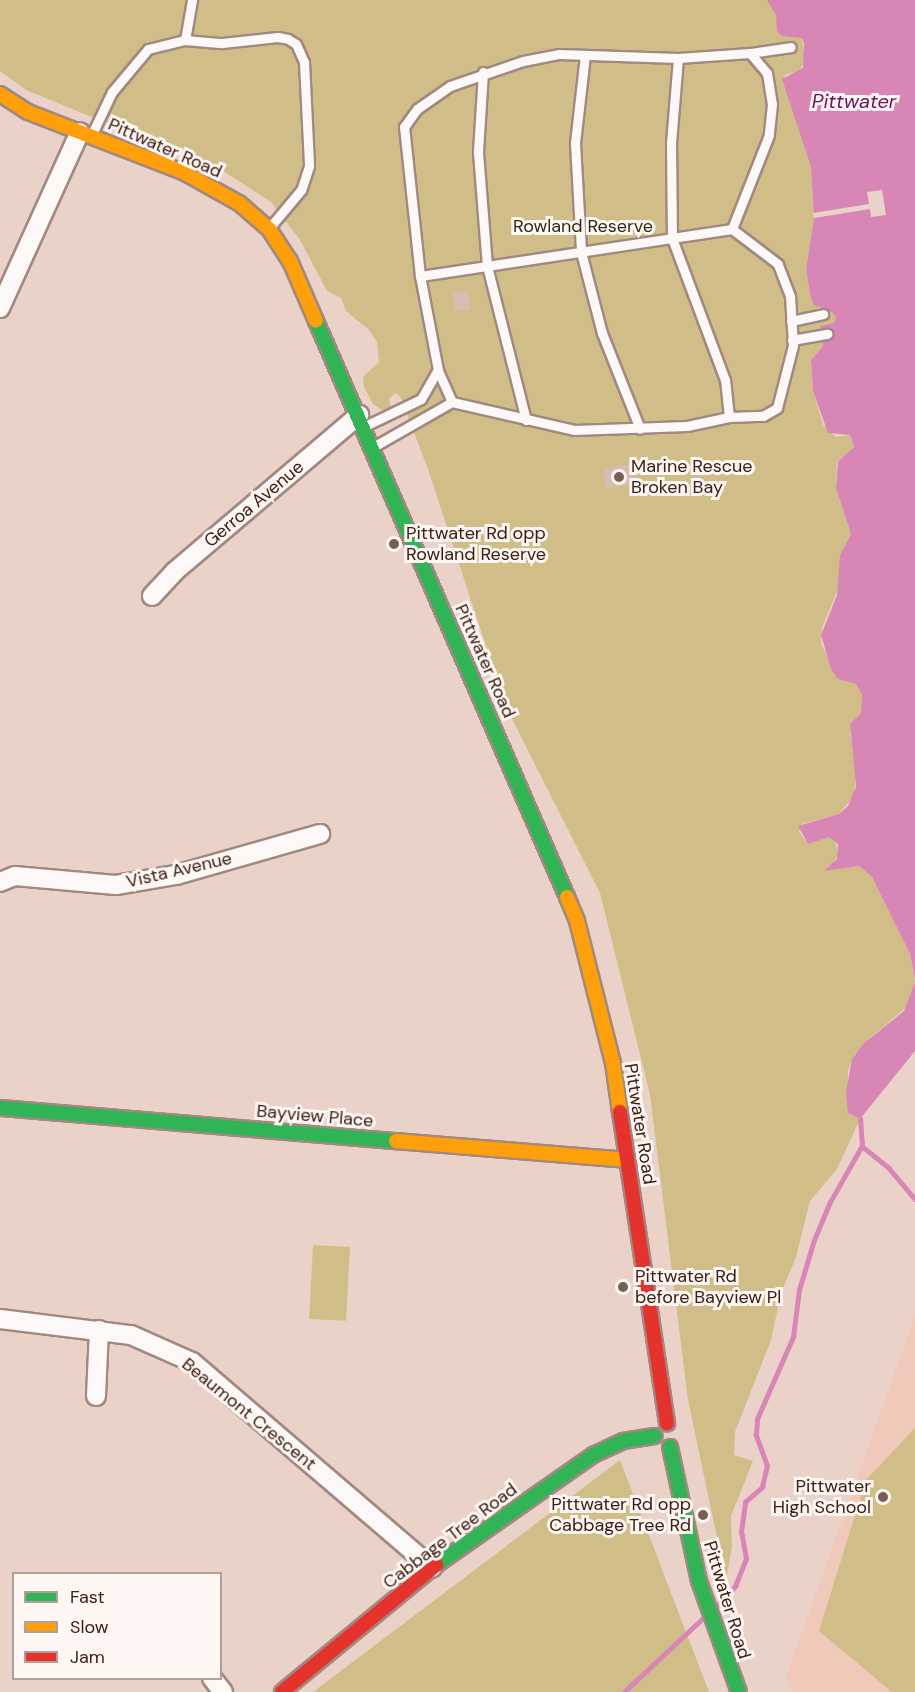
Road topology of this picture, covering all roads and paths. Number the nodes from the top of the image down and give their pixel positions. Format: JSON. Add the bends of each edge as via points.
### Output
{"nodes":[{"id":1,"x":192,"y":0,"type":"edge"},
{"id":2,"x":186,"y":40,"type":"junction"},
{"id":3,"x":791,"y":47,"type":"dead end"},
{"id":4,"x":750,"y":53,"type":"junction"},
{"id":5,"x":585,"y":55,"type":"junction"},
{"id":6,"x":678,"y":58,"type":"junction"},
{"id":7,"x":483,"y":72,"type":"junction"},
{"id":8,"x":0,"y":94,"type":"edge"},
{"id":9,"x":86,"y":134,"type":"junction"},
{"id":10,"x":269,"y":229,"type":"junction"},
{"id":11,"x":732,"y":230,"type":"junction"},
{"id":12,"x":672,"y":238,"type":"junction"},
{"id":13,"x":581,"y":252,"type":"junction"},
{"id":14,"x":487,"y":266,"type":"junction"},
{"id":15,"x":420,"y":276,"type":"junction"},
{"id":16,"x":0,"y":308,"type":"edge"},
{"id":17,"x":823,"y":314,"type":"dead end"},
{"id":18,"x":791,"y":321,"type":"junction"},
{"id":19,"x":827,"y":334,"type":"dead end"},
{"id":20,"x":792,"y":340,"type":"junction"},
{"id":21,"x":438,"y":370,"type":"junction"},
{"id":22,"x":452,"y":402,"type":"junction"},
{"id":23,"x":729,"y":417,"type":"junction"},
{"id":24,"x":526,"y":420,"type":"junction"},
{"id":25,"x":362,"y":421,"type":"junction"},
{"id":26,"x":640,"y":429,"type":"junction"},
{"id":27,"x":373,"y":447,"type":"junction"},
{"id":28,"x":152,"y":596,"type":"dead end"},
{"id":29,"x":320,"y":834,"type":"dead end"},
{"id":30,"x":0,"y":882,"type":"edge"},
{"id":31,"x":0,"y":1108,"type":"edge"},
{"id":32,"x":627,"y":1160,"type":"junction"},
{"id":33,"x":0,"y":1319,"type":"edge"},
{"id":34,"x":99,"y":1330,"type":"junction"},
{"id":35,"x":96,"y":1396,"type":"dead end"},
{"id":36,"x":667,"y":1423,"type":"junction"},
{"id":37,"x":655,"y":1436,"type":"junction"},
{"id":38,"x":670,"y":1446,"type":"junction"},
{"id":39,"x":432,"y":1568,"type":"junction"},
{"id":40,"x":214,"y":1680,"type":"edge"},
{"id":41,"x":223,"y":1692,"type":"edge"},
{"id":42,"x":282,"y":1692,"type":"edge"},
{"id":43,"x":739,"y":1692,"type":"edge"}],
"edges":[{"from":1,"to":2,"type":"lane"},
{"from":2,"to":9,"type":"lane","via":[[166,42],[138,57]]},
{"from":2,"to":10,"type":"lane","via":[[222,43],[278,36],[296,44],[301,52],[307,176]]},
{"from":3,"to":4,"type":"lane"},
{"from":4,"to":6,"type":"lane"},
{"from":4,"to":11,"type":"lane","via":[[767,73],[772,104],[769,135]]},
{"from":5,"to":6,"type":"lane"},
{"from":5,"to":7,"type":"lane","via":[[559,54]]},
{"from":5,"to":13,"type":"lane","via":[[575,143]]},
{"from":6,"to":12,"type":"lane","via":[[671,143]]},
{"from":7,"to":14,"type":"lane","via":[[478,152]]},
{"from":7,"to":15,"type":"lane","via":[[450,86],[417,109],[404,127]]},
{"from":8,"to":9,"type":"main road","name":"Pittwater Road","via":[[28,112]]},
{"from":9,"to":10,"type":"main road","name":"Pittwater Road","via":[[193,177],[239,203]]},
{"from":9,"to":16,"type":"street"},
{"from":10,"to":25,"type":"main road","name":"Pittwater Road","via":[[290,261]]},
{"from":11,"to":12,"type":"lane"},
{"from":11,"to":18,"type":"lane","via":[[778,264],[790,296]]},
{"from":12,"to":13,"type":"lane"},
{"from":12,"to":23,"type":"lane","via":[[725,380]]},
{"from":13,"to":14,"type":"lane"},
{"from":13,"to":26,"type":"lane","via":[[602,333]]},
{"from":14,"to":15,"type":"lane"},
{"from":14,"to":24,"type":"lane"},
{"from":15,"to":21,"type":"lane"},
{"from":17,"to":18,"type":"lane"},
{"from":18,"to":20,"type":"lane"},
{"from":19,"to":20,"type":"lane"},
{"from":20,"to":23,"type":"lane","via":[[777,408],[762,416]]},
{"from":21,"to":22,"type":"lane"},
{"from":21,"to":25,"type":"lane","via":[[421,399]]},
{"from":22,"to":24,"type":"lane"},
{"from":22,"to":27,"type":"lane"},
{"from":23,"to":26,"type":"lane","via":[[687,426]]},
{"from":24,"to":26,"type":"lane","via":[[574,430]]},
{"from":25,"to":27,"type":"main road","name":"Pittwater Road"},
{"from":25,"to":28,"type":"street","name":"Gerroa Avenue","via":[[174,572]]},
{"from":27,"to":32,"type":"main road","name":"Pittwater Road","via":[[577,921],[613,1063]]},
{"from":29,"to":30,"type":"street","name":"Vista Avenue","via":[[176,875],[116,885],[15,876]]},
{"from":31,"to":32,"type":"main road","name":"Bayview Place"},
{"from":32,"to":36,"type":"main road","name":"Pittwater Road"},
{"from":33,"to":34,"type":"street","name":"Beaumont Crescent"},
{"from":34,"to":35,"type":"street"},
{"from":34,"to":39,"type":"street","name":"Beaumont Crescent","via":[[131,1335],[192,1362]]},
{"from":36,"to":37,"type":"main road","via":[[657,1429]]},
{"from":36,"to":38,"type":"main road","via":[[679,1433]]},
{"from":37,"to":38,"type":"main road","via":[[659,1444]]},
{"from":37,"to":39,"type":"main road","name":"Cabbage Tree Road","via":[[623,1441],[593,1455]]},
{"from":38,"to":43,"type":"main road","name":"Pittwater Road","via":[[699,1581]]},
{"from":39,"to":42,"type":"main road","name":"Cabbage Tree Road"},
{"from":40,"to":41,"type":"street"}]}
